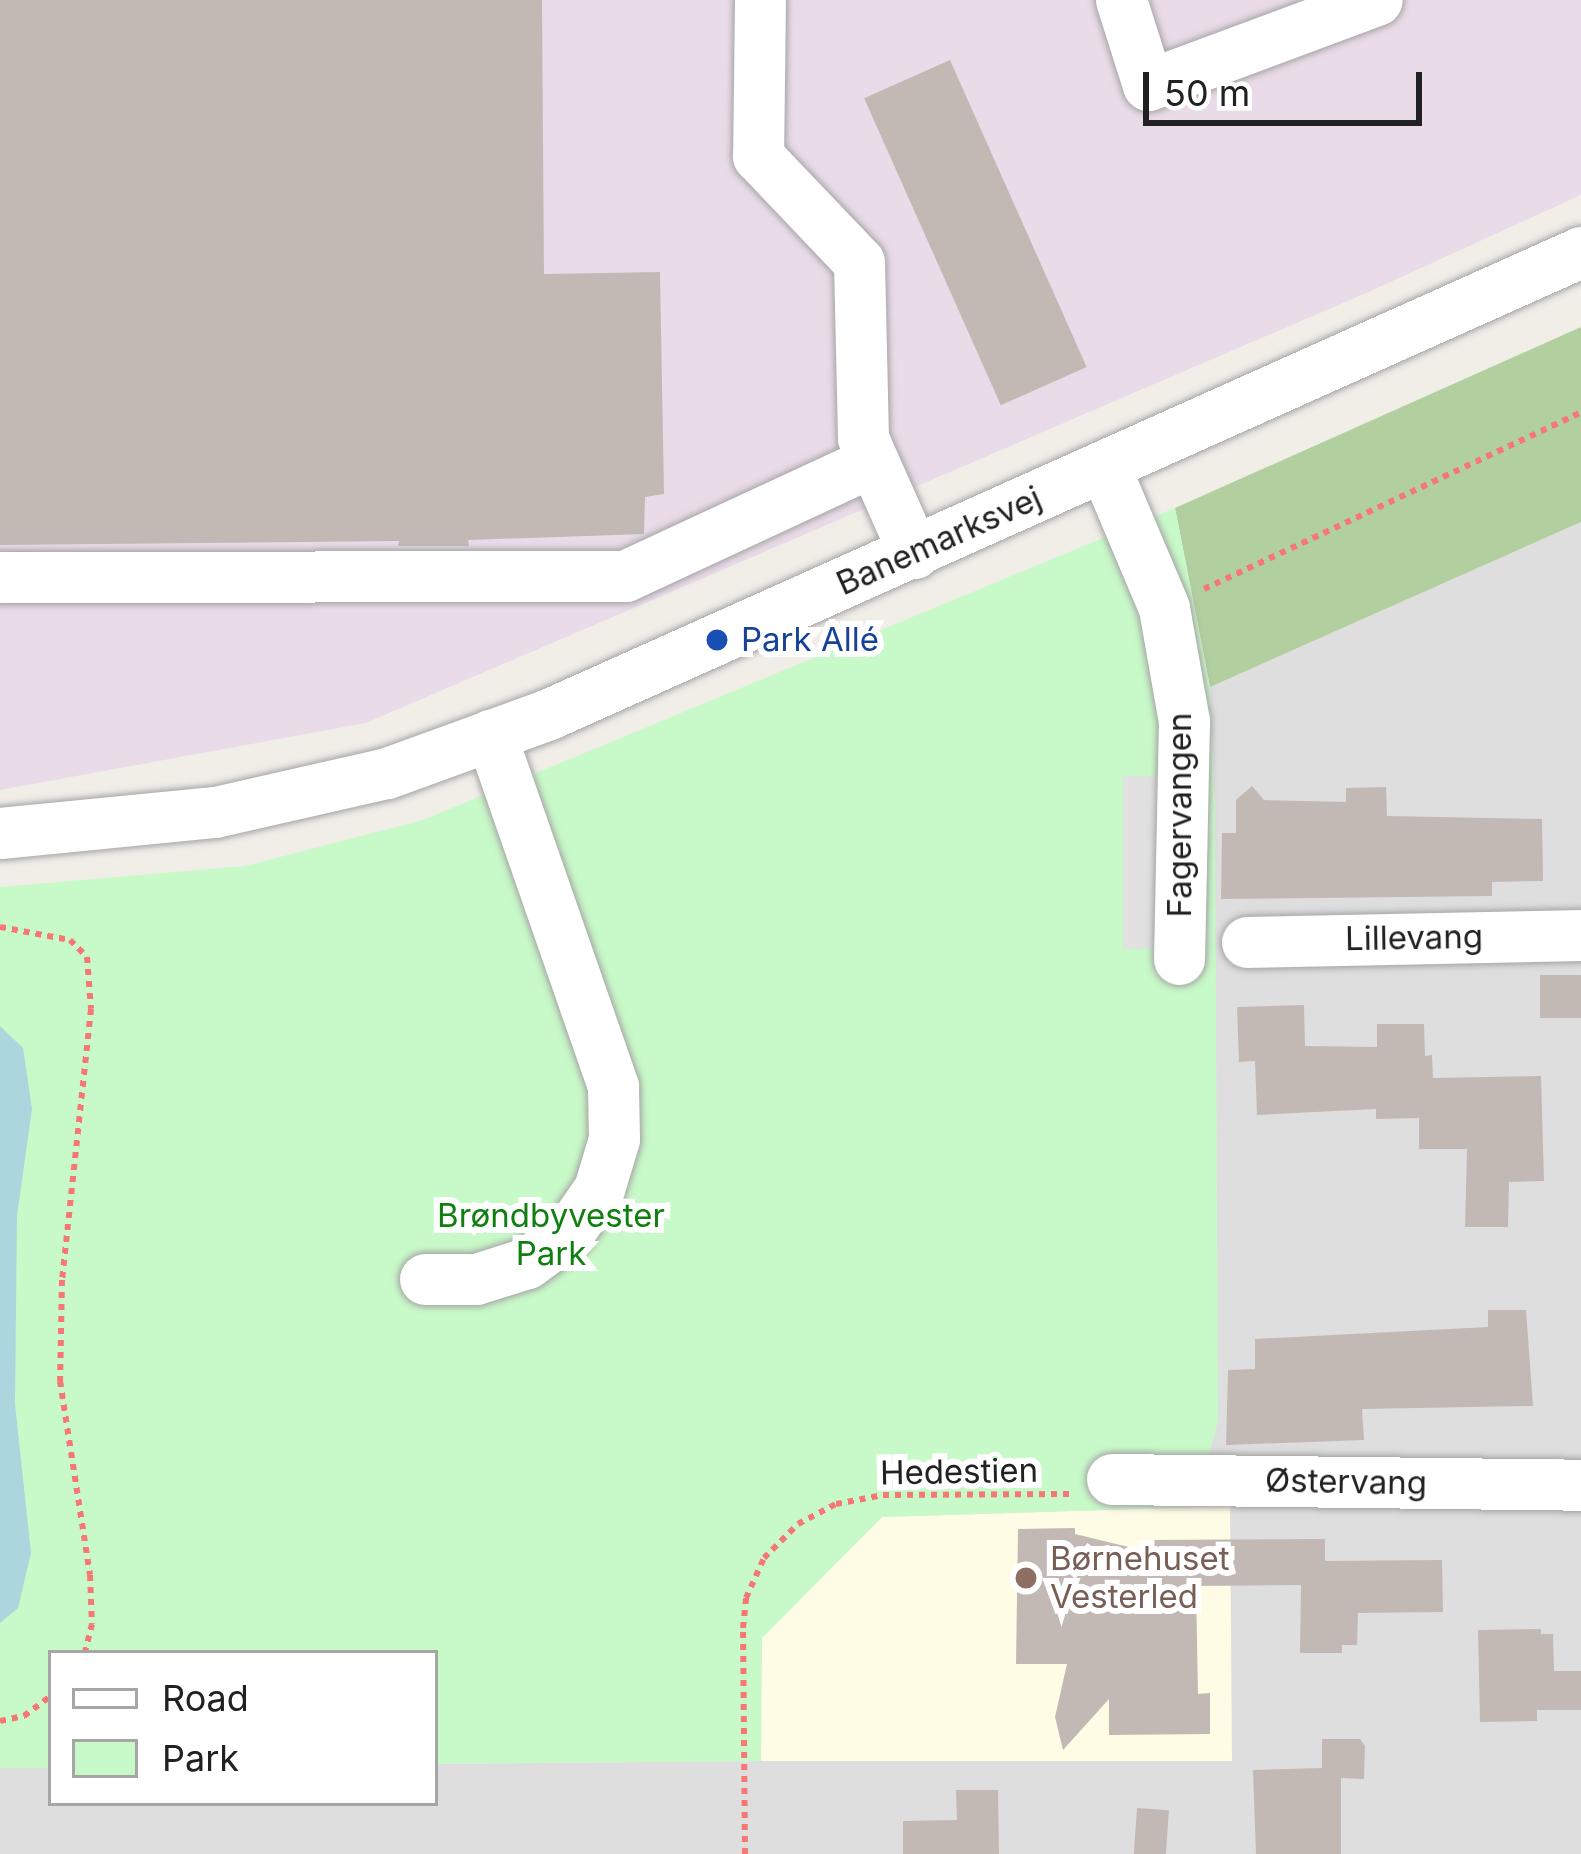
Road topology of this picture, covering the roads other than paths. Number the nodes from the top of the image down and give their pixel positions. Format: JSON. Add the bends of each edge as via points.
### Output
{"nodes":[{"id":1,"x":760,"y":0,"type":"edge"},
{"id":2,"x":1121,"y":0,"type":"edge"},
{"id":3,"x":1377,"y":0,"type":"edge"},
{"id":4,"x":1581,"y":252,"type":"edge"},
{"id":5,"x":873,"y":461,"type":"junction"},
{"id":6,"x":1105,"y":468,"type":"junction"},
{"id":7,"x":914,"y":553,"type":"junction"},
{"id":8,"x":0,"y":577,"type":"edge"},
{"id":9,"x":491,"y":735,"type":"junction"},
{"id":10,"x":0,"y":833,"type":"edge"},
{"id":11,"x":1581,"y":935,"type":"edge"},
{"id":12,"x":1247,"y":942,"type":"dead end"},
{"id":13,"x":1179,"y":959,"type":"dead end"},
{"id":14,"x":424,"y":1279,"type":"dead end"},
{"id":15,"x":1112,"y":1479,"type":"road end"},
{"id":16,"x":1581,"y":1485,"type":"edge"}],
"edges":[{"from":1,"to":5,"type":"street","via":[[758,156],[859,262],[863,438]]},
{"from":2,"to":3,"type":"street","via":[[1148,85]]},
{"from":4,"to":6,"type":"street","name":"Banemarksvej"},
{"from":5,"to":7,"type":"street"},
{"from":5,"to":8,"type":"street","via":[[625,576]]},
{"from":6,"to":7,"type":"street","name":"Banemarksvej"},
{"from":6,"to":13,"type":"street","name":"Fagervangen","via":[[1164,608],[1184,721]]},
{"from":7,"to":9,"type":"street","name":"Banemarksvej"},
{"from":9,"to":10,"type":"street","name":"Banemarksvej","via":[[387,773],[215,812]]},
{"from":9,"to":14,"type":"street","via":[[614,1087],[614,1139],[599,1189],[555,1242],[526,1263],[476,1279]]},
{"from":11,"to":12,"type":"street","name":"Lillevang"},
{"from":15,"to":16,"type":"street","name":"Østervang"}]}
